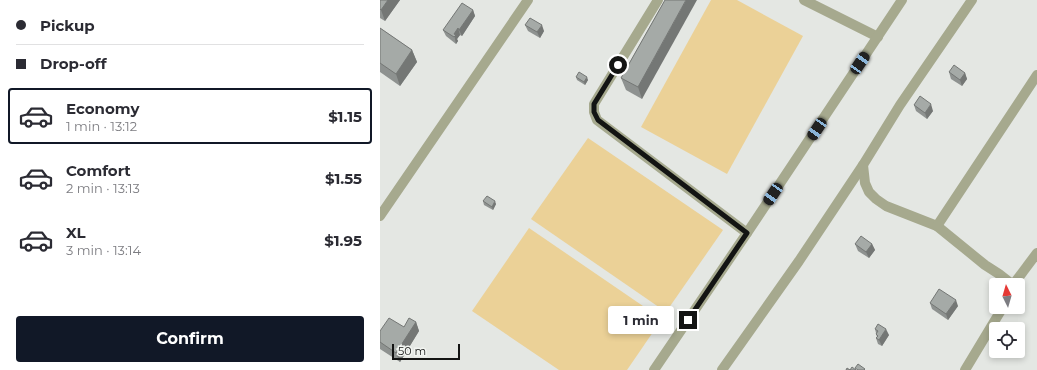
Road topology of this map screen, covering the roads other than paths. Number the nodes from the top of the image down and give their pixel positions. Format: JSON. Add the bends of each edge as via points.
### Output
{"nodes":[{"id":1,"x":528,"y":0,"type":"edge"},
{"id":2,"x":658,"y":0,"type":"edge"},
{"id":3,"x":804,"y":0,"type":"edge"},
{"id":4,"x":902,"y":0,"type":"edge"},
{"id":5,"x":972,"y":0,"type":"edge"},
{"id":6,"x":878,"y":37,"type":"junction"},
{"id":7,"x":1037,"y":75,"type":"edge"},
{"id":8,"x":863,"y":165,"type":"junction"},
{"id":9,"x":380,"y":216,"type":"edge"},
{"id":10,"x":937,"y":226,"type":"junction"},
{"id":11,"x":747,"y":233,"type":"junction"},
{"id":12,"x":1037,"y":253,"type":"edge"},
{"id":13,"x":1004,"y":278,"type":"edge"},
{"id":14,"x":1018,"y":278,"type":"edge"},
{"id":15,"x":999,"y":314,"type":"edge"},
{"id":16,"x":654,"y":370,"type":"edge"},
{"id":17,"x":722,"y":370,"type":"edge"},
{"id":18,"x":965,"y":370,"type":"edge"}],
"edges":[{"from":1,"to":9,"type":"street"},
{"from":2,"to":11,"type":"street","via":[[594,104],[594,112],[598,120]]},
{"from":3,"to":6,"type":"street"},
{"from":4,"to":6,"type":"street"},
{"from":5,"to":8,"type":"street","via":[[900,105]]},
{"from":6,"to":11,"type":"street"},
{"from":7,"to":10,"type":"street"},
{"from":8,"to":10,"type":"street","via":[[865,183],[876,199],[886,206]]},
{"from":8,"to":17,"type":"street"},
{"from":10,"to":13,"type":"street"},
{"from":11,"to":16,"type":"street"},
{"from":12,"to":14,"type":"street"},
{"from":15,"to":18,"type":"street"}]}
